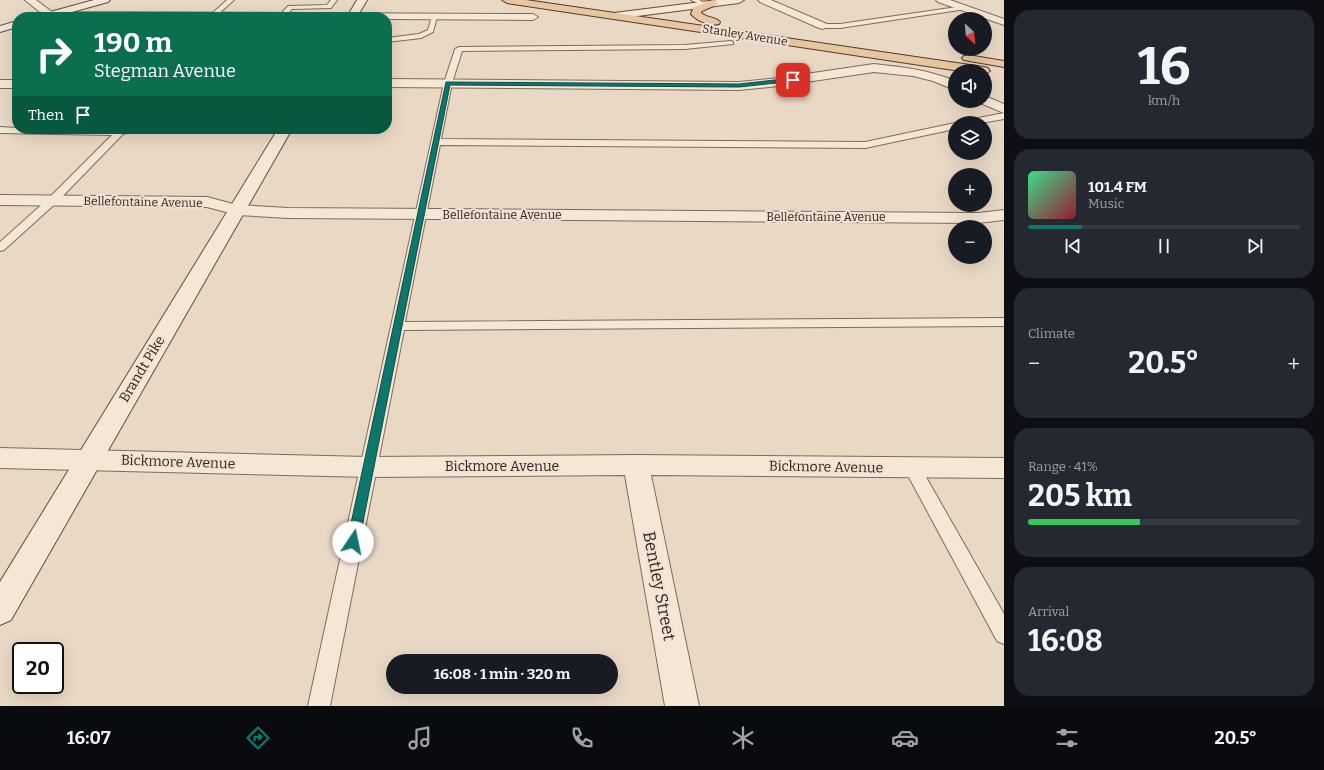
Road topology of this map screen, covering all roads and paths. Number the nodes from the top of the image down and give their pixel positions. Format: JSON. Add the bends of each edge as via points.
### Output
{"nodes":[{"id":1,"x":30,"y":0,"type":"edge"},
{"id":2,"x":105,"y":0,"type":"edge"},
{"id":3,"x":231,"y":0,"type":"edge"},
{"id":4,"x":334,"y":0,"type":"edge"},
{"id":5,"x":362,"y":0,"type":"edge"},
{"id":6,"x":507,"y":0,"type":"edge"},
{"id":7,"x":563,"y":0,"type":"edge"},
{"id":8,"x":694,"y":0,"type":"edge"},
{"id":9,"x":739,"y":0,"type":"edge"},
{"id":10,"x":763,"y":0,"type":"edge"},
{"id":11,"x":941,"y":0,"type":"edge"},
{"id":12,"x":708,"y":4,"type":"junction"},
{"id":13,"x":964,"y":8,"type":"junction"},
{"id":14,"x":43,"y":12,"type":"edge"},
{"id":15,"x":62,"y":12,"type":"edge"},
{"id":16,"x":217,"y":12,"type":"edge"},
{"id":17,"x":286,"y":12,"type":"edge"},
{"id":18,"x":355,"y":12,"type":"edge"},
{"id":19,"x":645,"y":12,"type":"junction"},
{"id":20,"x":614,"y":16,"type":"junction"},
{"id":21,"x":392,"y":17,"type":"edge"},
{"id":22,"x":434,"y":17,"type":"junction"},
{"id":23,"x":533,"y":18,"type":"dead end"},
{"id":24,"x":715,"y":22,"type":"junction"},
{"id":25,"x":1004,"y":22,"type":"edge"},
{"id":26,"x":12,"y":25,"type":"edge"},
{"id":27,"x":823,"y":26,"type":"joint"},
{"id":28,"x":0,"y":29,"type":"edge"},
{"id":29,"x":392,"y":39,"type":"edge"},
{"id":30,"x":731,"y":43,"type":"dead end"},
{"id":31,"x":1004,"y":64,"type":"edge"},
{"id":32,"x":948,"y":66,"type":"edge"},
{"id":33,"x":992,"y":72,"type":"edge"},
{"id":34,"x":1004,"y":74,"type":"edge"},
{"id":35,"x":392,"y":83,"type":"edge"},
{"id":36,"x":948,"y":83,"type":"edge"},
{"id":37,"x":0,"y":84,"type":"edge"},
{"id":38,"x":12,"y":84,"type":"edge"},
{"id":39,"x":448,"y":84,"type":"junction"},
{"id":40,"x":992,"y":103,"type":"edge"},
{"id":41,"x":1004,"y":108,"type":"edge"},
{"id":42,"x":1004,"y":116,"type":"edge"},
{"id":43,"x":992,"y":118,"type":"edge"},
{"id":44,"x":948,"y":127,"type":"edge"},
{"id":45,"x":0,"y":130,"type":"edge"},
{"id":46,"x":12,"y":130,"type":"edge"},
{"id":47,"x":122,"y":134,"type":"edge"},
{"id":48,"x":282,"y":134,"type":"edge"},
{"id":49,"x":437,"y":142,"type":"junction"},
{"id":50,"x":0,"y":200,"type":"edge"},
{"id":51,"x":52,"y":201,"type":"junction"},
{"id":52,"x":237,"y":210,"type":"junction"},
{"id":53,"x":422,"y":214,"type":"junction"},
{"id":54,"x":1004,"y":215,"type":"edge"},
{"id":55,"x":0,"y":248,"type":"edge"},
{"id":56,"x":1004,"y":322,"type":"edge"},
{"id":57,"x":398,"y":326,"type":"junction"},
{"id":58,"x":0,"y":458,"type":"edge"},
{"id":59,"x":88,"y":460,"type":"junction"},
{"id":60,"x":636,"y":465,"type":"junction"},
{"id":61,"x":368,"y":467,"type":"junction"},
{"id":62,"x":912,"y":468,"type":"junction"},
{"id":63,"x":1004,"y":468,"type":"edge"},
{"id":64,"x":0,"y":610,"type":"edge"},
{"id":65,"x":1004,"y":634,"type":"edge"},
{"id":66,"x":319,"y":706,"type":"edge"},
{"id":67,"x":682,"y":706,"type":"edge"}],
"edges":[{"from":1,"to":14,"type":"street"},
{"from":2,"to":15,"type":"street"},
{"from":3,"to":16,"type":"lane"},
{"from":4,"to":17,"type":"lane","via":[[329,7],[290,7]]},
{"from":5,"to":18,"type":"street"},
{"from":6,"to":20,"type":"main road","name":"Stanley Avenue"},
{"from":7,"to":19,"type":"main road","name":"Stanley Avenue"},
{"from":8,"to":12,"type":"lane"},
{"from":9,"to":12,"type":"street"},
{"from":10,"to":27,"type":"street"},
{"from":11,"to":13,"type":"street"},
{"from":12,"to":19,"type":"street"},
{"from":12,"to":24,"type":"main road","via":[[698,9],[696,14]]},
{"from":13,"to":25,"type":"street"},
{"from":13,"to":27,"type":"lane","via":[[840,26]]},
{"from":19,"to":20,"type":"street"},
{"from":19,"to":24,"type":"main road","name":"Stanley Avenue"},
{"from":20,"to":32,"type":"main road","name":"Stanley Avenue"},
{"from":21,"to":22,"type":"street"},
{"from":22,"to":23,"type":"street"},
{"from":22,"to":29,"type":"lane","via":[[431,31],[421,36]]},
{"from":24,"to":31,"type":"main road","name":"Stanley Avenue"},
{"from":26,"to":28,"type":"street"},
{"from":30,"to":39,"type":"lane","via":[[685,47],[459,49]]},
{"from":33,"to":34,"type":"main road","name":"Stanley Avenue"},
{"from":35,"to":39,"type":"street"},
{"from":36,"to":39,"type":"street","via":[[928,75],[896,69],[862,69],[739,86]]},
{"from":37,"to":38,"type":"street"},
{"from":39,"to":49,"type":"lane"},
{"from":40,"to":41,"type":"street"},
{"from":42,"to":43,"type":"lane"},
{"from":44,"to":49,"type":"lane","via":[[865,145]]},
{"from":45,"to":46,"type":"lane"},
{"from":47,"to":51,"type":"lane"},
{"from":48,"to":52,"type":"street","name":"Brandt Pike"},
{"from":49,"to":53,"type":"lane"},
{"from":50,"to":51,"type":"street","name":"Bellefontaine Avenue"},
{"from":51,"to":52,"type":"street","name":"Bellefontaine Avenue","via":[[207,202]]},
{"from":51,"to":55,"type":"lane"},
{"from":52,"to":53,"type":"street","name":"Bellefontaine Avenue"},
{"from":52,"to":59,"type":"street","name":"Brandt Pike"},
{"from":53,"to":54,"type":"street","name":"Bellefontaine Avenue","via":[[970,218]]},
{"from":53,"to":57,"type":"lane"},
{"from":56,"to":57,"type":"lane"},
{"from":57,"to":61,"type":"lane"},
{"from":58,"to":59,"type":"street","name":"Bickmore Avenue"},
{"from":59,"to":61,"type":"street","name":"Bickmore Avenue"},
{"from":59,"to":64,"type":"street","name":"Brandt Pike"},
{"from":60,"to":61,"type":"street","name":"Bickmore Avenue"},
{"from":60,"to":62,"type":"street","name":"Bickmore Avenue"},
{"from":60,"to":67,"type":"street","name":"Bentley Street"},
{"from":61,"to":66,"type":"lane"},
{"from":62,"to":63,"type":"street","name":"Bickmore Avenue"},
{"from":62,"to":65,"type":"lane"}]}
